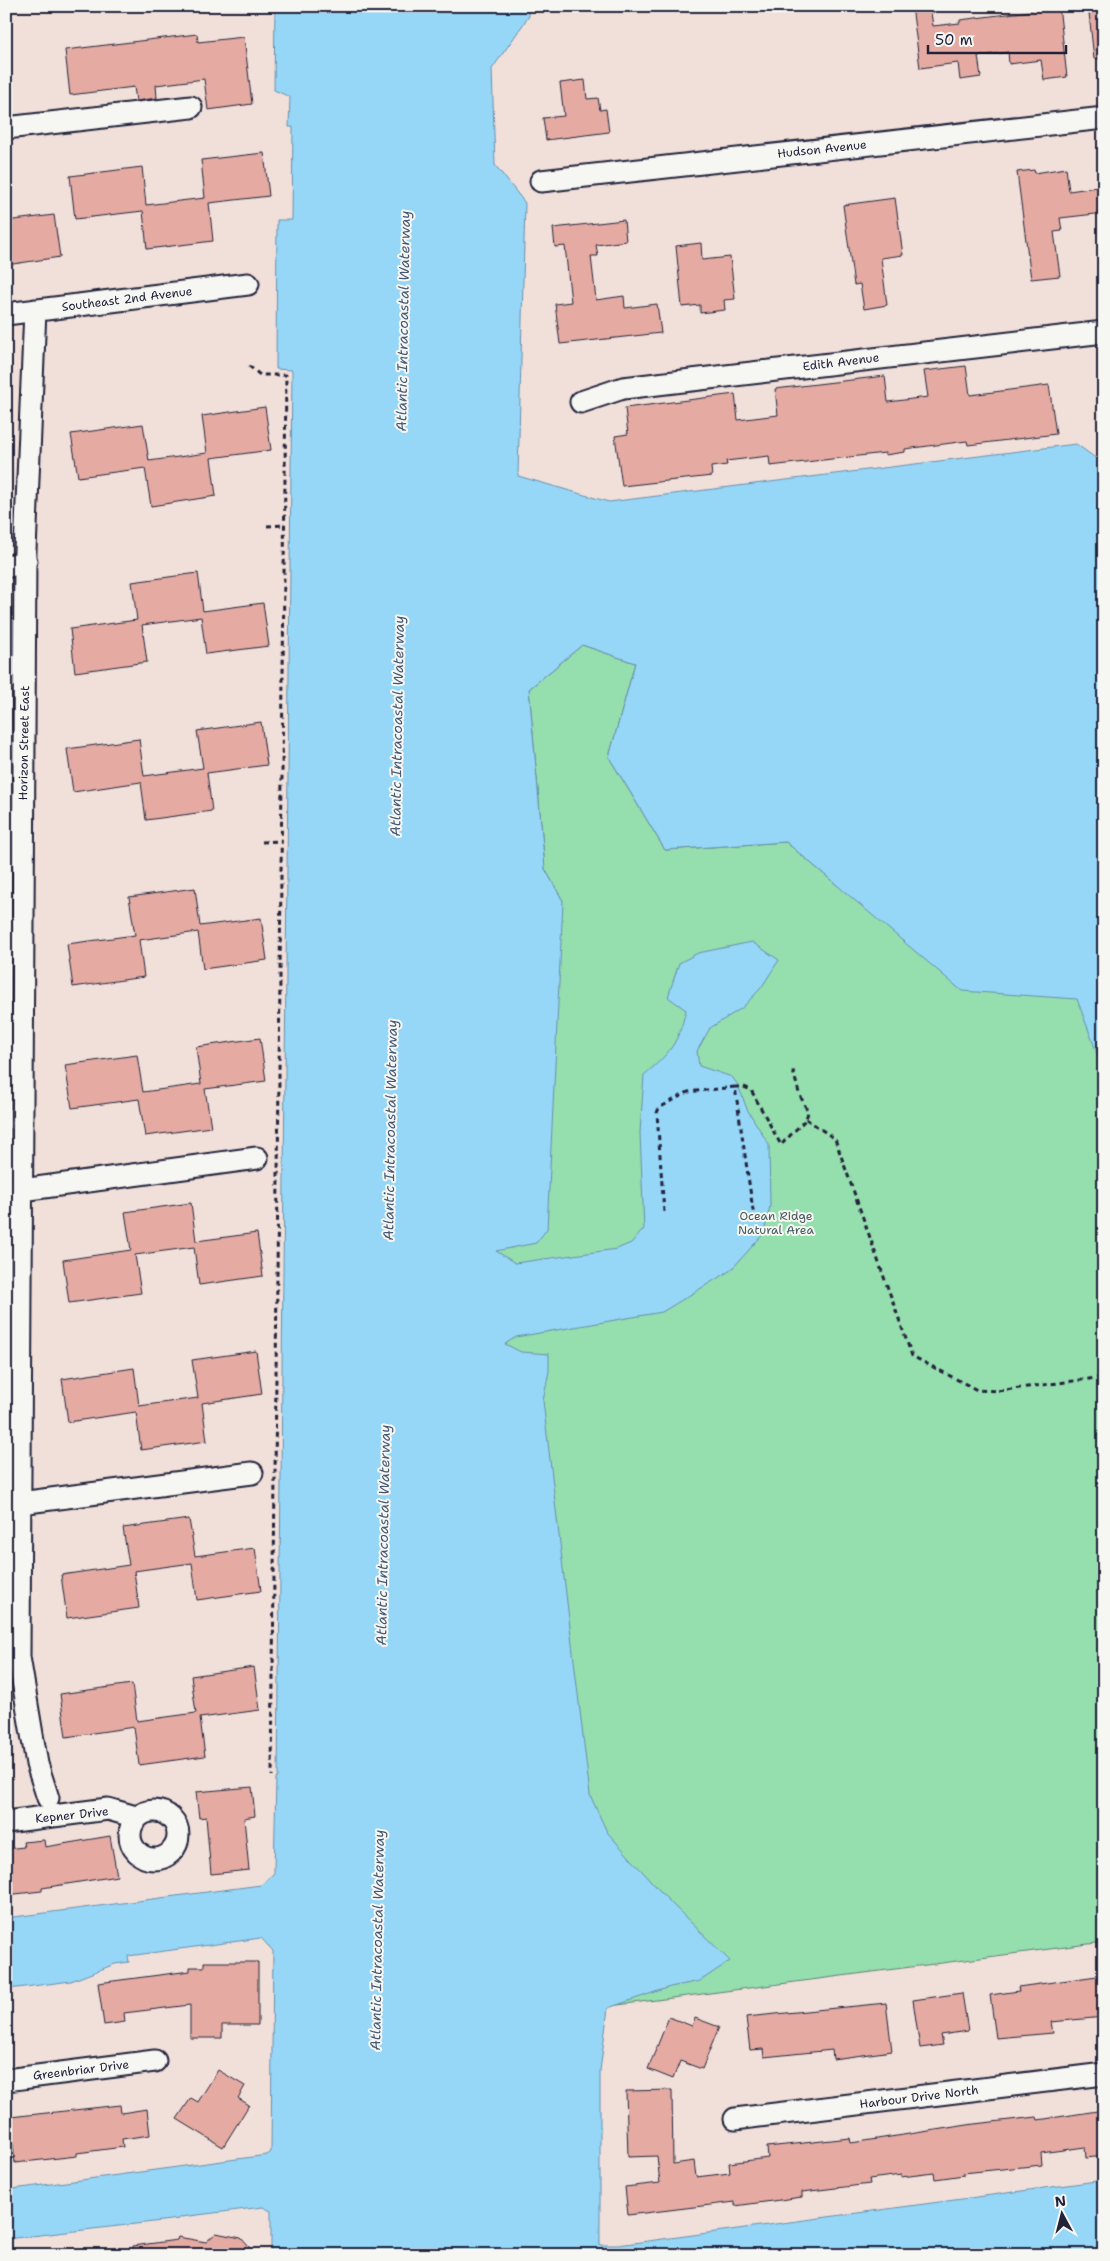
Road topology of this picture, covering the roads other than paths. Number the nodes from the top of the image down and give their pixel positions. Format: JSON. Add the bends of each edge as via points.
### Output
{"nodes":[{"id":1,"x":191,"y":107,"type":"dead end"},
{"id":2,"x":1104,"y":118,"type":"edge"},
{"id":3,"x":6,"y":128,"type":"edge"},
{"id":4,"x":541,"y":181,"type":"dead end"},
{"id":5,"x":248,"y":284,"type":"dead end"},
{"id":6,"x":35,"y":310,"type":"junction"},
{"id":7,"x":6,"y":314,"type":"edge"},
{"id":8,"x":1104,"y":332,"type":"edge"},
{"id":9,"x":581,"y":402,"type":"dead end"},
{"id":10,"x":16,"y":564,"type":"edge"},
{"id":11,"x":15,"y":956,"type":"edge"},
{"id":12,"x":15,"y":1085,"type":"edge"},
{"id":13,"x":257,"y":1158,"type":"dead end"},
{"id":14,"x":22,"y":1190,"type":"junction"},
{"id":15,"x":252,"y":1473,"type":"dead end"},
{"id":16,"x":20,"y":1503,"type":"junction"},
{"id":17,"x":13,"y":1657,"type":"edge"},
{"id":18,"x":48,"y":1798,"type":"dead end"},
{"id":19,"x":136,"y":1818,"type":"dead end"},
{"id":20,"x":6,"y":1822,"type":"edge"},
{"id":21,"x":155,"y":2061,"type":"dead end"},
{"id":22,"x":1104,"y":2074,"type":"edge"},
{"id":23,"x":6,"y":2080,"type":"edge"},
{"id":24,"x":735,"y":2119,"type":"dead end"}],
"edges":[{"from":1,"to":3,"type":"street"},
{"from":2,"to":4,"type":"street","name":"Hudson Avenue"},
{"from":5,"to":6,"type":"street","name":"Southeast 2nd Avenue"},
{"from":6,"to":7,"type":"street","name":"Southeast 2nd Avenue"},
{"from":6,"to":10,"type":"street","name":"Horizon Street East"},
{"from":8,"to":9,"type":"street","name":"Edith Avenue","via":[[624,388]]},
{"from":10,"to":11,"type":"street","name":"Horizon Street East"},
{"from":11,"to":12,"type":"street","name":"Horizon Street East"},
{"from":12,"to":14,"type":"street","name":"Horizon Street East"},
{"from":13,"to":14,"type":"street"},
{"from":14,"to":16,"type":"street","name":"Horizon Street East"},
{"from":15,"to":16,"type":"street"},
{"from":16,"to":17,"type":"street","name":"Horizon Street East"},
{"from":17,"to":18,"type":"street","name":"Horizon Street East"},
{"from":19,"to":20,"type":"street","name":"Kepner Drive","via":[[108,1809]]},
{"from":21,"to":23,"type":"street","name":"Greenbriar Drive"},
{"from":22,"to":24,"type":"street","name":"Harbour Drive North"}]}
